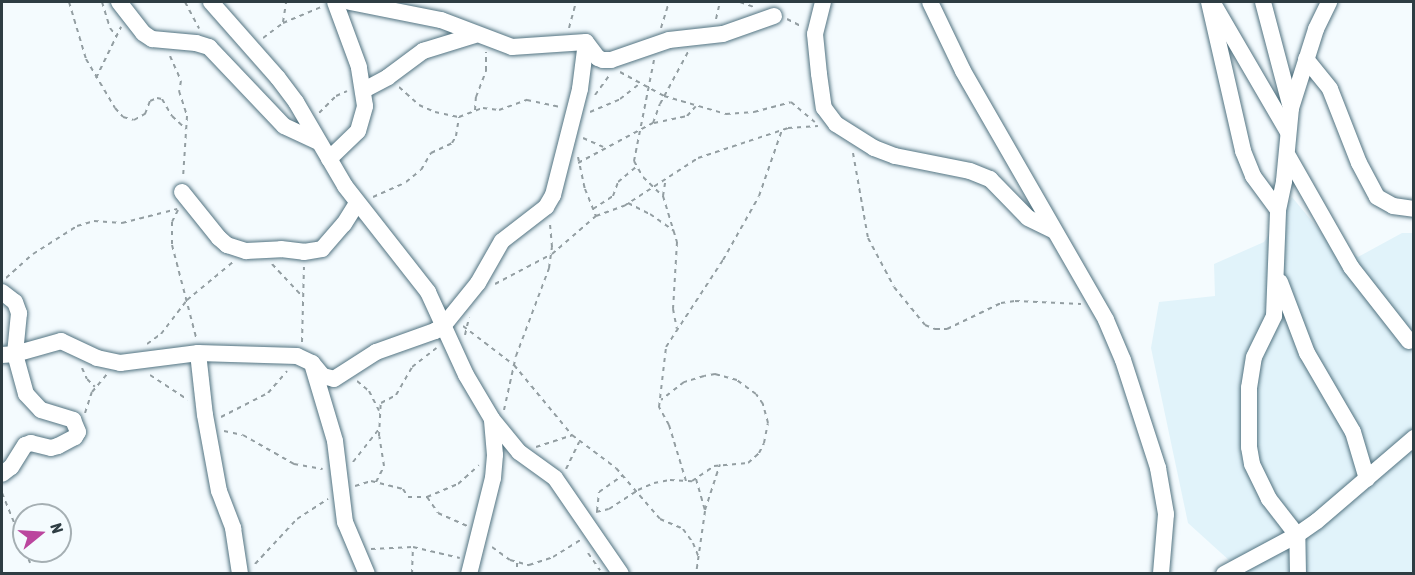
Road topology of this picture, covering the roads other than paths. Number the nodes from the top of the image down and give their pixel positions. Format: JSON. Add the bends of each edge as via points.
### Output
{"nodes":[{"id":1,"x":211,"y":2,"type":"edge"},
{"id":2,"x":231,"y":2,"type":"edge"},
{"id":3,"x":340,"y":2,"type":"edge"},
{"id":4,"x":823,"y":2,"type":"edge"},
{"id":5,"x":930,"y":2,"type":"edge"},
{"id":6,"x":1211,"y":2,"type":"edge"},
{"id":7,"x":1263,"y":2,"type":"edge"},
{"id":8,"x":1329,"y":2,"type":"edge"},
{"id":9,"x":123,"y":6,"type":"edge"},
{"id":10,"x":774,"y":16,"type":"road end"},
{"id":11,"x":232,"y":22,"type":"junction"},
{"id":12,"x":482,"y":38,"type":"junction"},
{"id":13,"x":586,"y":42,"type":"junction"},
{"id":14,"x":1306,"y":58,"type":"junction"},
{"id":15,"x":364,"y":90,"type":"junction"},
{"id":16,"x":1291,"y":108,"type":"junction"},
{"id":17,"x":1288,"y":132,"type":"junction"},
{"id":18,"x":319,"y":142,"type":"junction"},
{"id":19,"x":1287,"y":155,"type":"junction"},
{"id":20,"x":329,"y":159,"type":"junction"},
{"id":21,"x":181,"y":200,"type":"road end"},
{"id":22,"x":357,"y":203,"type":"junction"},
{"id":23,"x":1413,"y":209,"type":"edge"},
{"id":24,"x":1278,"y":210,"type":"junction"},
{"id":25,"x":1053,"y":230,"type":"junction"},
{"id":26,"x":1277,"y":275,"type":"junction"},
{"id":27,"x":2,"y":292,"type":"edge"},
{"id":28,"x":447,"y":324,"type":"junction"},
{"id":29,"x":1409,"y":341,"type":"dead end"},
{"id":30,"x":198,"y":353,"type":"junction"},
{"id":31,"x":8,"y":355,"type":"edge"},
{"id":32,"x":305,"y":359,"type":"junction"},
{"id":33,"x":341,"y":376,"type":"junction"},
{"id":34,"x":325,"y":404,"type":"junction"},
{"id":35,"x":495,"y":423,"type":"junction"},
{"id":36,"x":1413,"y":438,"type":"edge"},
{"id":37,"x":2,"y":474,"type":"edge"},
{"id":38,"x":1367,"y":479,"type":"junction"},
{"id":39,"x":1297,"y":535,"type":"junction"},
{"id":40,"x":469,"y":568,"type":"edge"},
{"id":41,"x":246,"y":570,"type":"edge"},
{"id":42,"x":367,"y":573,"type":"edge"},
{"id":43,"x":621,"y":573,"type":"edge"},
{"id":44,"x":1161,"y":573,"type":"edge"},
{"id":45,"x":1224,"y":573,"type":"edge"},
{"id":46,"x":1298,"y":573,"type":"edge"}],
"edges":[{"from":1,"to":11,"type":"street"},
{"from":2,"to":11,"type":"street"},
{"from":3,"to":12,"type":"street","via":[[441,20]]},
{"from":3,"to":15,"type":"street"},
{"from":4,"to":25,"type":"street","via":[[814,34],[824,108],[836,124],[861,141],[917,162],[982,175],[997,184],[1028,218]]},
{"from":5,"to":25,"type":"street","via":[[980,102]]},
{"from":6,"to":17,"type":"street"},
{"from":6,"to":24,"type":"street","via":[[1243,151],[1253,176]]},
{"from":7,"to":16,"type":"street"},
{"from":8,"to":14,"type":"street"},
{"from":9,"to":18,"type":"street","via":[[152,39],[203,44],[235,71],[284,126]]},
{"from":10,"to":13,"type":"street","via":[[723,34],[658,42],[611,60],[598,58]]},
{"from":11,"to":18,"type":"street","via":[[278,78]]},
{"from":12,"to":13,"type":"street","via":[[512,47]]},
{"from":12,"to":15,"type":"street","via":[[423,51]]},
{"from":13,"to":28,"type":"street","via":[[584,69],[554,195],[546,207],[502,241],[478,283]]},
{"from":14,"to":16,"type":"street"},
{"from":14,"to":23,"type":"street","via":[[1330,89],[1377,197],[1393,206]]},
{"from":15,"to":20,"type":"street","via":[[364,118],[358,131]]},
{"from":16,"to":17,"type":"street"},
{"from":17,"to":19,"type":"street"},
{"from":18,"to":20,"type":"street"},
{"from":19,"to":24,"type":"street"},
{"from":19,"to":29,"type":"street","via":[[1351,267]]},
{"from":20,"to":22,"type":"street"},
{"from":21,"to":22,"type":"street","via":[[219,238],[237,249],[304,252],[322,249]]},
{"from":22,"to":28,"type":"street","via":[[428,292]]},
{"from":24,"to":26,"type":"street"},
{"from":25,"to":44,"type":"street","via":[[1096,303],[1123,360],[1158,468],[1166,514]]},
{"from":26,"to":38,"type":"street","via":[[1307,353],[1353,432]]},
{"from":26,"to":39,"type":"street","via":[[1274,316],[1251,370],[1249,447],[1257,479]]},
{"from":27,"to":31,"type":"street","via":[[15,302],[19,313]]},
{"from":28,"to":33,"type":"street","via":[[376,352]]},
{"from":28,"to":35,"type":"street","via":[[466,375]]},
{"from":30,"to":31,"type":"street","via":[[126,363],[97,358],[61,341]]},
{"from":30,"to":32,"type":"street"},
{"from":30,"to":41,"type":"street","via":[[219,491]]},
{"from":31,"to":37,"type":"street","via":[[33,403],[41,410],[73,420],[77,427],[75,437],[66,443],[51,448],[25,445]]},
{"from":32,"to":33,"type":"street","via":[[323,376]]},
{"from":32,"to":34,"type":"street"},
{"from":33,"to":34,"type":"street"},
{"from":34,"to":42,"type":"street","via":[[335,441],[348,531]]},
{"from":35,"to":40,"type":"street","via":[[489,496]]},
{"from":35,"to":43,"type":"street","via":[[519,452],[559,483],[591,517]]},
{"from":36,"to":38,"type":"street"},
{"from":38,"to":39,"type":"street"},
{"from":39,"to":45,"type":"street"},
{"from":39,"to":46,"type":"street"}]}
